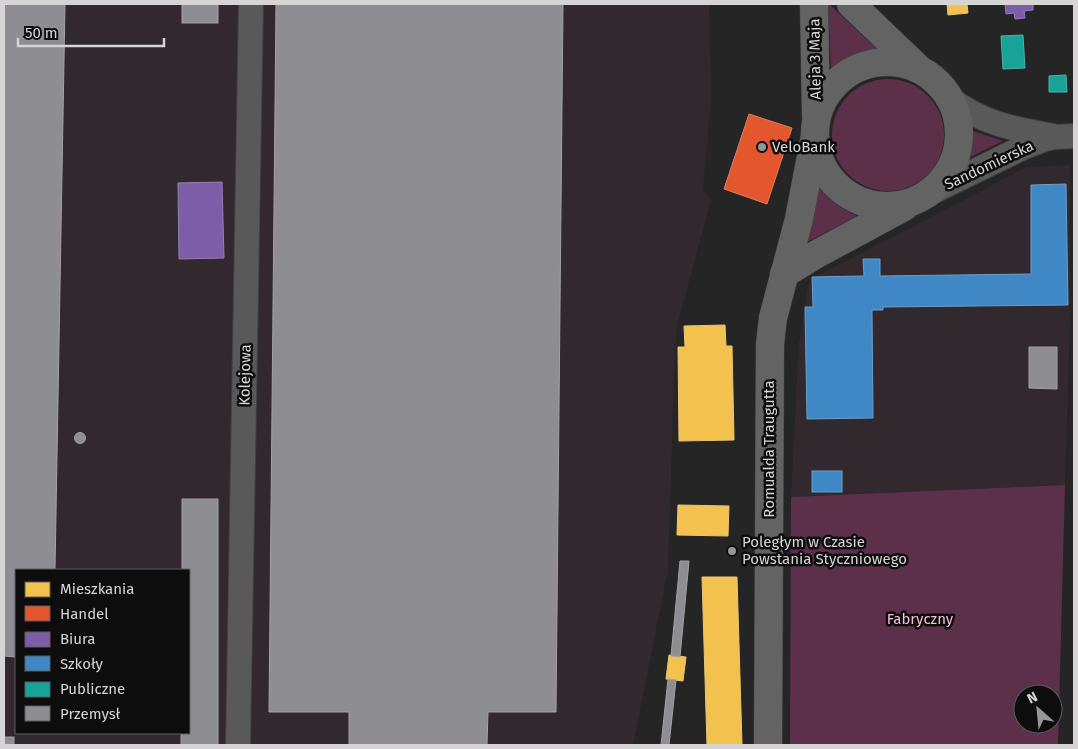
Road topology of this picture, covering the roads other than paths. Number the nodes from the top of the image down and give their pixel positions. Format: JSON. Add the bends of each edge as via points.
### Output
{"nodes":[{"id":1,"x":251,"y":4,"type":"edge"},
{"id":2,"x":814,"y":4,"type":"edge"},
{"id":3,"x":851,"y":4,"type":"edge"},
{"id":4,"x":922,"y":72,"type":"junction"},
{"id":5,"x":949,"y":98,"type":"junction"},
{"id":6,"x":816,"y":125,"type":"junction"},
{"id":7,"x":1064,"y":136,"type":"edge"},
{"id":8,"x":919,"y":198,"type":"junction"},
{"id":9,"x":784,"y":274,"type":"junction"},
{"id":10,"x":238,"y":745,"type":"edge"},
{"id":11,"x":768,"y":745,"type":"edge"}],
"edges":[{"from":1,"to":10,"type":"street","name":"Kolejowa"},
{"from":2,"to":6,"type":"main road","name":"Aleja 3 Maja"},
{"from":3,"to":4,"type":"main road"},
{"from":4,"to":5,"type":"main road"},
{"from":4,"to":6,"type":"main road","via":[[892,63],[860,68],[836,84],[827,95]]},
{"from":5,"to":7,"type":"street","name":"Sandomierska","via":[[970,113],[1009,128]]},
{"from":5,"to":8,"type":"main road","via":[[958,122],[958,144],[953,164],[941,182]]},
{"from":6,"to":8,"type":"main road","via":[[819,157],[828,176],[852,198],[883,206],[904,204]]},
{"from":6,"to":9,"type":"main road","name":"Romualda Traugutta"},
{"from":7,"to":8,"type":"street","name":"Sandomierska","via":[[1024,148]]},
{"from":8,"to":9,"type":"main road"},
{"from":9,"to":11,"type":"main road","name":"Romualda Traugutta","via":[[773,318],[769,366]]}]}
